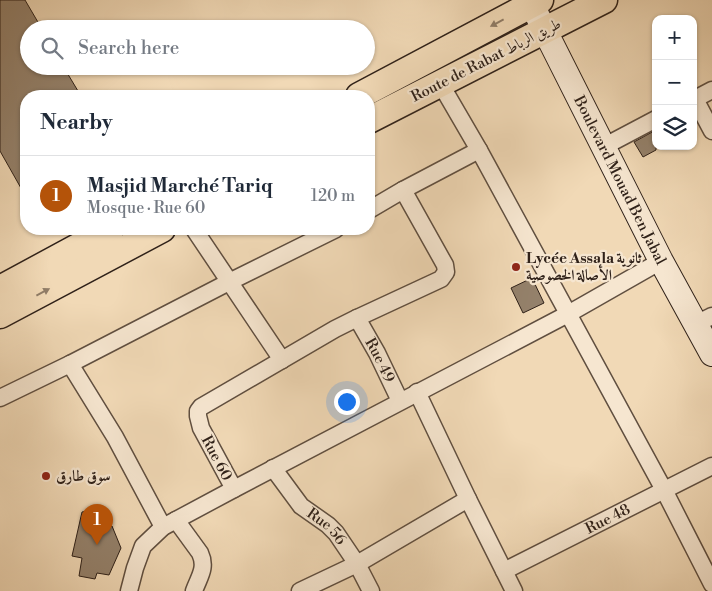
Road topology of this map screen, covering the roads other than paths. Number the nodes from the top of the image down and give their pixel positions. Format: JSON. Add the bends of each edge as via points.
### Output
{"nodes":[{"id":1,"x":604,"y":0,"type":"edge"},
{"id":2,"x":536,"y":2,"type":"edge"},
{"id":3,"x":544,"y":30,"type":"junction"},
{"id":4,"x":440,"y":83,"type":"junction"},
{"id":5,"x":370,"y":90,"type":"edge"},
{"id":6,"x":712,"y":90,"type":"edge"},
{"id":7,"x":697,"y":98,"type":"edge"},
{"id":8,"x":697,"y":104,"type":"edge"},
{"id":9,"x":375,"y":117,"type":"edge"},
{"id":10,"x":652,"y":121,"type":"edge"},
{"id":11,"x":712,"y":131,"type":"edge"},
{"id":12,"x":603,"y":147,"type":"junction"},
{"id":13,"x":479,"y":150,"type":"junction"},
{"id":14,"x":403,"y":190,"type":"junction"},
{"id":15,"x":375,"y":206,"type":"edge"},
{"id":16,"x":100,"y":235,"type":"edge"},
{"id":17,"x":151,"y":235,"type":"edge"},
{"id":18,"x":198,"y":235,"type":"edge"},
{"id":19,"x":324,"y":235,"type":"edge"},
{"id":20,"x":661,"y":262,"type":"junction"},
{"id":21,"x":229,"y":282,"type":"junction"},
{"id":22,"x":0,"y":289,"type":"edge"},
{"id":23,"x":568,"y":314,"type":"junction"},
{"id":24,"x":0,"y":315,"type":"edge"},
{"id":25,"x":357,"y":318,"type":"junction"},
{"id":26,"x":704,"y":320,"type":"edge"},
{"id":27,"x":712,"y":354,"type":"edge"},
{"id":28,"x":282,"y":360,"type":"junction"},
{"id":29,"x":70,"y":364,"type":"junction"},
{"id":30,"x":417,"y":392,"type":"junction"},
{"id":31,"x":0,"y":398,"type":"edge"},
{"id":32,"x":400,"y":402,"type":"junction"},
{"id":33,"x":712,"y":466,"type":"edge"},
{"id":34,"x":273,"y":468,"type":"junction"},
{"id":35,"x":234,"y":489,"type":"junction"},
{"id":36,"x":664,"y":490,"type":"junction"},
{"id":37,"x":468,"y":499,"type":"junction"},
{"id":38,"x":169,"y":523,"type":"junction"},
{"id":39,"x":357,"y":564,"type":"junction"},
{"id":40,"x":504,"y":571,"type":"junction"},
{"id":41,"x":712,"y":584,"type":"edge"},
{"id":42,"x":129,"y":591,"type":"edge"},
{"id":43,"x":194,"y":591,"type":"edge"},
{"id":44,"x":300,"y":591,"type":"edge"},
{"id":45,"x":371,"y":591,"type":"edge"},
{"id":46,"x":514,"y":591,"type":"edge"}],
"edges":[{"from":1,"to":3,"type":"main road","name":"Route de Rabat طريق الرباط"},
{"from":2,"to":3,"type":"street","name":"Boulevard Mouad Ben Jabal"},
{"from":2,"to":5,"type":"main road","name":"Route de Rabat طريق الرباط","one_way":true},
{"from":3,"to":4,"type":"main road","name":"Route de Rabat طريق الرباط"},
{"from":3,"to":12,"type":"street","name":"Boulevard Mouad Ben Jabal"},
{"from":4,"to":9,"type":"main road","name":"Route de Rabat طريق الرباط"},
{"from":4,"to":13,"type":"street"},
{"from":6,"to":7,"type":"street"},
{"from":8,"to":11,"type":"street"},
{"from":10,"to":12,"type":"street"},
{"from":12,"to":20,"type":"street","name":"Boulevard Mouad Ben Jabal"},
{"from":13,"to":14,"type":"street"},
{"from":13,"to":23,"type":"street"},
{"from":14,"to":15,"type":"street"},
{"from":14,"to":25,"type":"street","via":[[446,272],[441,279]]},
{"from":16,"to":22,"type":"main road"},
{"from":24,"to":17,"type":"main road","one_way":true},
{"from":18,"to":21,"type":"street"},
{"from":19,"to":21,"type":"street"},
{"from":20,"to":23,"type":"street"},
{"from":20,"to":26,"type":"street","name":"Boulevard Mouad Ben Jabal"},
{"from":21,"to":28,"type":"street"},
{"from":21,"to":29,"type":"street"},
{"from":23,"to":30,"type":"street"},
{"from":23,"to":36,"type":"street"},
{"from":25,"to":28,"type":"street"},
{"from":25,"to":32,"type":"street","name":"Rue 49"},
{"from":26,"to":27,"type":"street","name":"Boulevard Mouad Ben Jabal"},
{"from":28,"to":35,"type":"street","name":"Rue 60","via":[[200,407],[201,428]]},
{"from":29,"to":31,"type":"street"},
{"from":29,"to":38,"type":"street"},
{"from":30,"to":32,"type":"street"},
{"from":30,"to":37,"type":"street"},
{"from":32,"to":34,"type":"street"},
{"from":33,"to":36,"type":"street","name":"Rue 48"},
{"from":34,"to":35,"type":"street"},
{"from":34,"to":39,"type":"street","name":"Rue 56","via":[[301,506],[336,533]]},
{"from":35,"to":38,"type":"street"},
{"from":36,"to":40,"type":"street","name":"Rue 48"},
{"from":36,"to":41,"type":"street"},
{"from":37,"to":39,"type":"street"},
{"from":37,"to":40,"type":"street"},
{"from":38,"to":42,"type":"street","via":[[143,546]]},
{"from":38,"to":43,"type":"street","via":[[202,558],[203,570]]},
{"from":39,"to":44,"type":"street"},
{"from":39,"to":45,"type":"street","name":"Rue 56"},
{"from":40,"to":46,"type":"street"}]}
